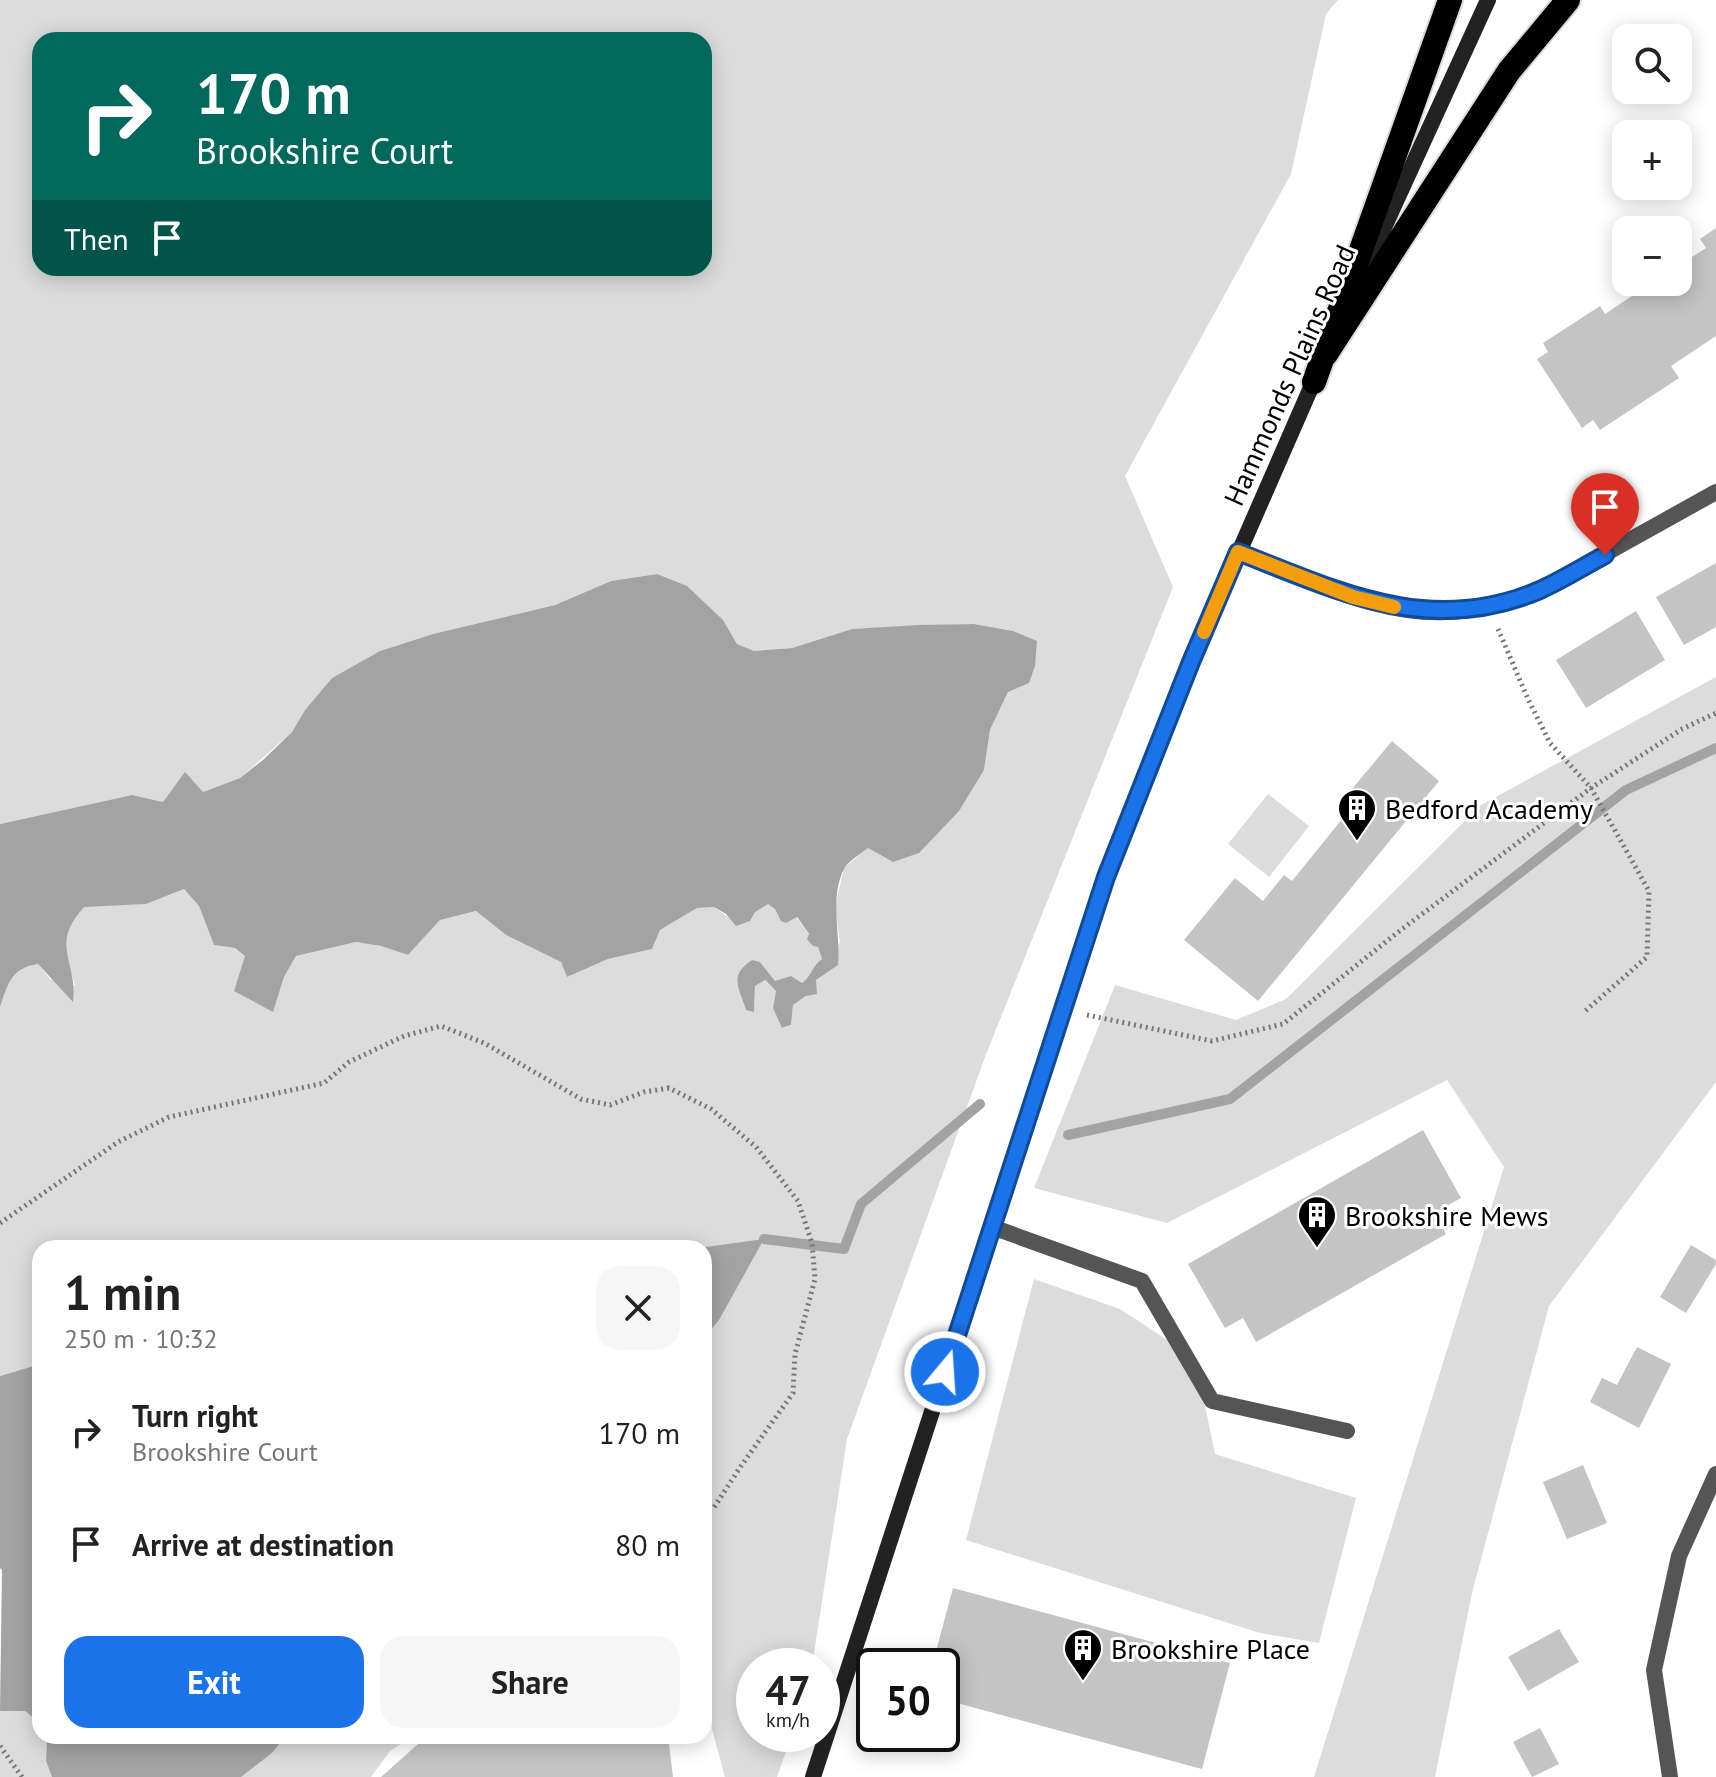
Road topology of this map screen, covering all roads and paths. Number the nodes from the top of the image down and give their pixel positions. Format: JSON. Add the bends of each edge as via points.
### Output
{"nodes":[{"id":1,"x":1450,"y":0,"type":"edge"},
{"id":2,"x":1488,"y":0,"type":"edge"},
{"id":3,"x":1568,"y":0,"type":"edge"},
{"id":4,"x":1326,"y":354,"type":"junction"},
{"id":5,"x":1314,"y":382,"type":"junction"},
{"id":6,"x":1716,"y":492,"type":"edge"},
{"id":7,"x":1238,"y":552,"type":"junction"},
{"id":8,"x":1488,"y":606,"type":"junction"},
{"id":9,"x":1716,"y":713,"type":"edge"},
{"id":10,"x":1591,"y":788,"type":"junction"},
{"id":11,"x":1063,"y":1010,"type":"junction"},
{"id":12,"x":1583,"y":1013,"type":"dead end"},
{"id":13,"x":0,"y":1223,"type":"edge"},
{"id":14,"x":992,"y":1227,"type":"junction"},
{"id":15,"x":1347,"y":1431,"type":"dead end"},
{"id":16,"x":1716,"y":1474,"type":"edge"},
{"id":17,"x":713,"y":1509,"type":"dead end"},
{"id":18,"x":0,"y":1746,"type":"edge"},
{"id":19,"x":22,"y":1777,"type":"edge"},
{"id":20,"x":813,"y":1777,"type":"edge"},
{"id":21,"x":1670,"y":1777,"type":"edge"}],
"edges":[{"from":1,"to":5,"type":"highway"},
{"from":2,"to":4,"type":"main road","name":"Hammonds Plains Road"},
{"from":3,"to":4,"type":"highway","via":[[1509,71]]},
{"from":4,"to":5,"type":"main road","name":"Hammonds Plains Road"},
{"from":5,"to":7,"type":"main road","name":"Hammonds Plains Road"},
{"from":6,"to":8,"type":"street","via":[[1540,590]]},
{"from":7,"to":8,"type":"street","via":[[1380,604],[1434,611]]},
{"from":7,"to":11,"type":"main road","name":"Hammonds Plains Road","via":[[1106,877]]},
{"from":8,"to":10,"type":"path","via":[[1550,743]]},
{"from":9,"to":10,"type":"path"},
{"from":10,"to":11,"type":"path","via":[[1283,1024],[1212,1041]]},
{"from":10,"to":12,"type":"path","via":[[1649,891],[1647,957]]},
{"from":11,"to":14,"type":"main road","name":"Hammonds Plains Road"},
{"from":13,"to":17,"type":"path","via":[[118,1142],[169,1117],[324,1083],[349,1062],[404,1036],[441,1026],[484,1043],[581,1099],[610,1105],[669,1088],[711,1109],[756,1147],[798,1201],[812,1243],[815,1279],[795,1354],[793,1393]]},
{"from":14,"to":15,"type":"street","via":[[1142,1281],[1212,1401]]},
{"from":14,"to":20,"type":"main road","name":"Hammonds Plains Road"},
{"from":16,"to":21,"type":"street","via":[[1679,1556],[1654,1670]]},
{"from":18,"to":19,"type":"path"}]}
